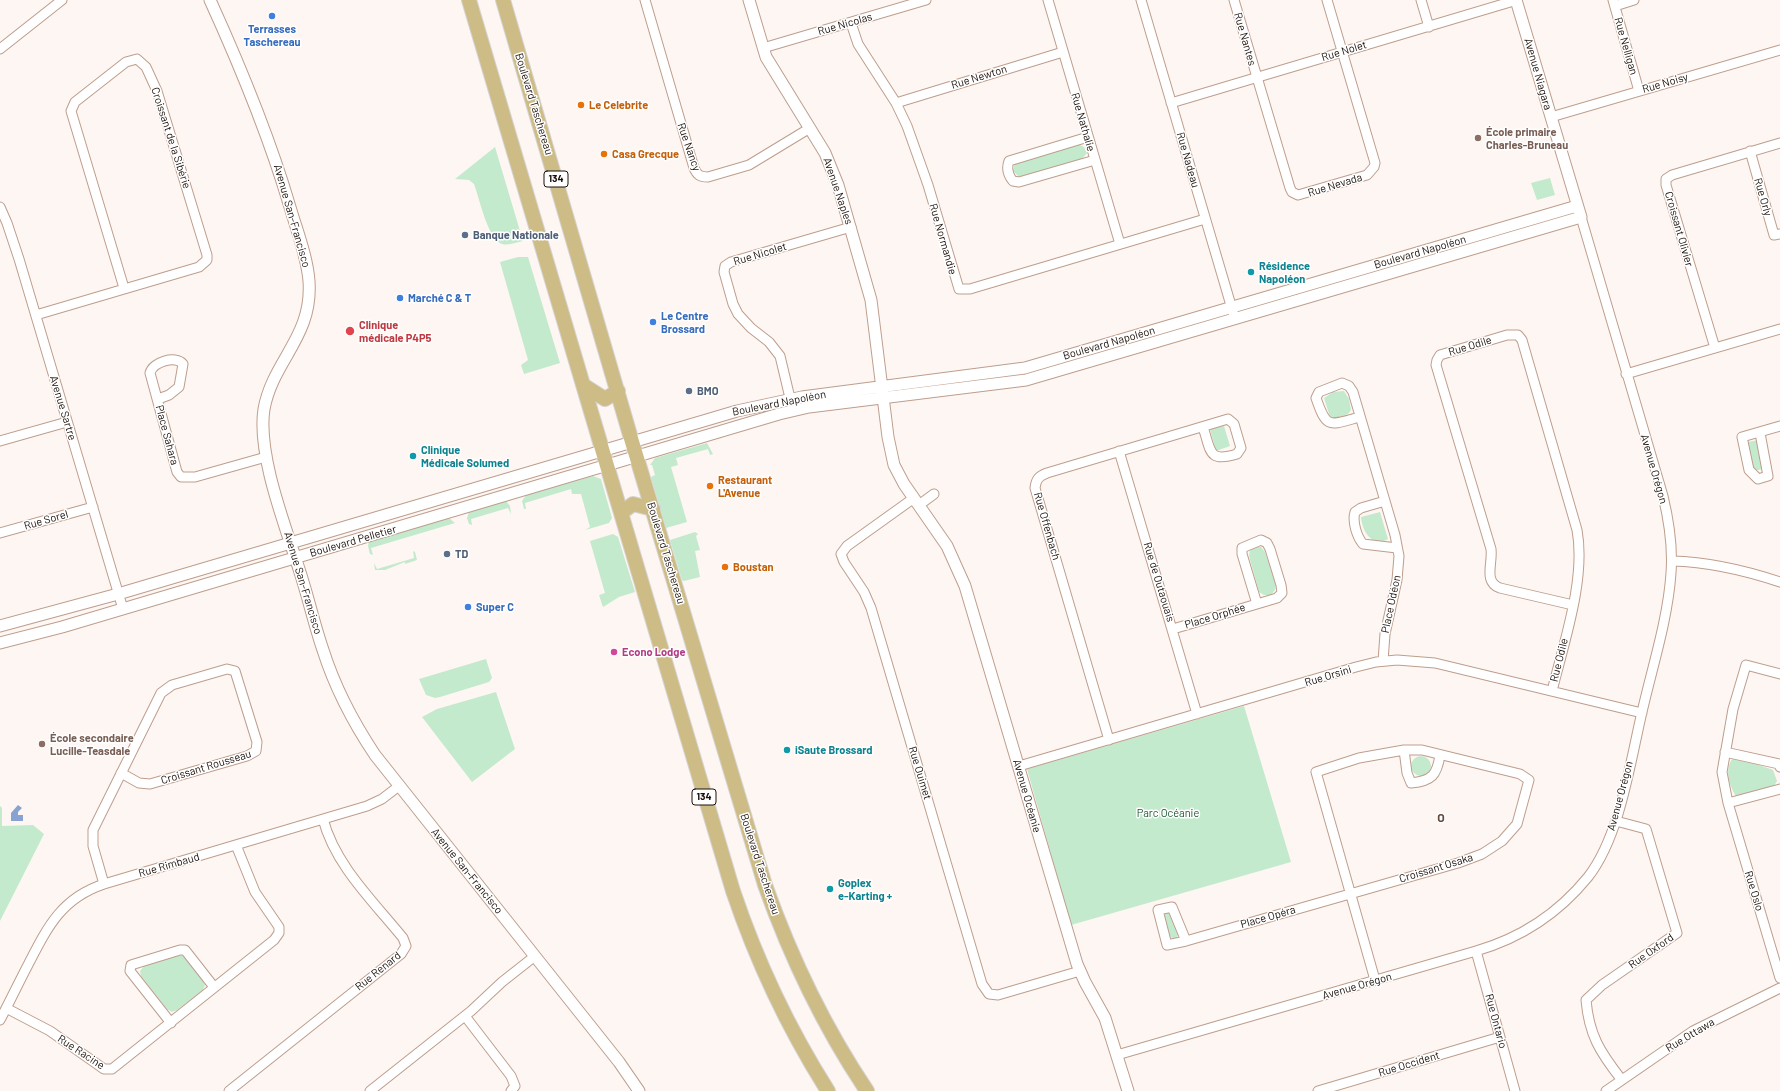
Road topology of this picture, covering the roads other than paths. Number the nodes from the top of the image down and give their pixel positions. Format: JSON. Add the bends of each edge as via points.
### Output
{"nodes":[{"id":1,"x":62,"y":0,"type":"edge"},
{"id":2,"x":210,"y":0,"type":"edge"},
{"id":3,"x":469,"y":0,"type":"edge"},
{"id":4,"x":503,"y":0,"type":"edge"},
{"id":5,"x":645,"y":0,"type":"edge"},
{"id":6,"x":749,"y":0,"type":"edge"},
{"id":7,"x":926,"y":0,"type":"edge"},
{"id":8,"x":1048,"y":0,"type":"edge"},
{"id":9,"x":1141,"y":0,"type":"edge"},
{"id":10,"x":1234,"y":0,"type":"edge"},
{"id":11,"x":1327,"y":0,"type":"edge"},
{"id":12,"x":1421,"y":0,"type":"edge"},
{"id":13,"x":1516,"y":0,"type":"edge"},
{"id":14,"x":1634,"y":0,"type":"edge"},
{"id":15,"x":1614,"y":3,"type":"edge"},
{"id":16,"x":851,"y":23,"type":"junction"},
{"id":17,"x":1429,"y":27,"type":"junction"},
{"id":18,"x":0,"y":48,"type":"edge"},
{"id":19,"x":763,"y":48,"type":"junction"},
{"id":20,"x":1780,"y":50,"type":"edge"},
{"id":21,"x":1063,"y":52,"type":"junction"},
{"id":22,"x":1342,"y":52,"type":"junction"},
{"id":23,"x":1257,"y":78,"type":"junction"},
{"id":24,"x":1639,"y":91,"type":"junction"},
{"id":25,"x":896,"y":103,"type":"junction"},
{"id":26,"x":1171,"y":103,"type":"junction"},
{"id":27,"x":1551,"y":117,"type":"junction"},
{"id":28,"x":810,"y":128,"type":"junction"},
{"id":29,"x":1088,"y":137,"type":"junction"},
{"id":30,"x":1780,"y":142,"type":"edge"},
{"id":31,"x":1750,"y":151,"type":"junction"},
{"id":32,"x":1094,"y":160,"type":"junction"},
{"id":33,"x":1577,"y":206,"type":"junction"},
{"id":34,"x":0,"y":207,"type":"edge"},
{"id":35,"x":1580,"y":217,"type":"junction"},
{"id":36,"x":1205,"y":219,"type":"junction"},
{"id":37,"x":851,"y":227,"type":"junction"},
{"id":38,"x":1780,"y":234,"type":"edge"},
{"id":39,"x":1450,"y":243,"type":"junction"},
{"id":40,"x":1120,"y":244,"type":"junction"},
{"id":41,"x":1453,"y":255,"type":"junction"},
{"id":42,"x":124,"y":288,"type":"junction"},
{"id":43,"x":1231,"y":308,"type":"junction"},
{"id":44,"x":36,"y":315,"type":"junction"},
{"id":45,"x":1235,"y":319,"type":"junction"},
{"id":46,"x":1780,"y":329,"type":"edge"},
{"id":47,"x":1715,"y":348,"type":"junction"},
{"id":48,"x":1626,"y":374,"type":"junction"},
{"id":49,"x":583,"y":385,"type":"junction"},
{"id":50,"x":882,"y":387,"type":"junction"},
{"id":51,"x":618,"y":391,"type":"junction"},
{"id":52,"x":790,"y":398,"type":"junction"},
{"id":53,"x":884,"y":398,"type":"junction"},
{"id":54,"x":158,"y":399,"type":"junction"},
{"id":55,"x":1360,"y":417,"type":"junction"},
{"id":56,"x":708,"y":418,"type":"junction"},
{"id":57,"x":67,"y":422,"type":"junction"},
{"id":58,"x":1780,"y":426,"type":"edge"},
{"id":59,"x":1203,"y":427,"type":"junction"},
{"id":60,"x":713,"y":433,"type":"junction"},
{"id":61,"x":1760,"y":433,"type":"junction"},
{"id":62,"x":0,"y":441,"type":"edge"},
{"id":63,"x":632,"y":442,"type":"junction"},
{"id":64,"x":602,"y":451,"type":"junction"},
{"id":65,"x":1119,"y":451,"type":"junction"},
{"id":66,"x":266,"y":456,"type":"junction"},
{"id":67,"x":637,"y":456,"type":"junction"},
{"id":68,"x":607,"y":466,"type":"junction"},
{"id":69,"x":509,"y":478,"type":"junction"},
{"id":70,"x":514,"y":494,"type":"junction"},
{"id":71,"x":934,"y":494,"type":"dead end"},
{"id":72,"x":916,"y":501,"type":"junction"},
{"id":73,"x":1384,"y":501,"type":"junction"},
{"id":74,"x":93,"y":507,"type":"junction"},
{"id":75,"x":653,"y":509,"type":"junction"},
{"id":76,"x":621,"y":513,"type":"junction"},
{"id":77,"x":389,"y":514,"type":"junction"},
{"id":78,"x":394,"y":529,"type":"junction"},
{"id":79,"x":0,"y":533,"type":"edge"},
{"id":80,"x":291,"y":543,"type":"junction"},
{"id":81,"x":1397,"y":548,"type":"junction"},
{"id":82,"x":296,"y":558,"type":"junction"},
{"id":83,"x":1672,"y":561,"type":"junction"},
{"id":84,"x":1780,"y":582,"type":"edge"},
{"id":85,"x":118,"y":594,"type":"junction"},
{"id":86,"x":1257,"y":604,"type":"junction"},
{"id":87,"x":1573,"y":605,"type":"junction"},
{"id":88,"x":122,"y":609,"type":"junction"},
{"id":89,"x":0,"y":626,"type":"edge"},
{"id":90,"x":1173,"y":629,"type":"junction"},
{"id":91,"x":0,"y":642,"type":"edge"},
{"id":92,"x":1383,"y":661,"type":"junction"},
{"id":93,"x":1780,"y":674,"type":"edge"},
{"id":94,"x":1552,"y":691,"type":"junction"},
{"id":95,"x":1642,"y":713,"type":"junction"},
{"id":96,"x":1197,"y":714,"type":"junction"},
{"id":97,"x":1110,"y":740,"type":"junction"},
{"id":98,"x":1404,"y":750,"type":"junction"},
{"id":99,"x":1724,"y":752,"type":"junction"},
{"id":100,"x":1440,"y":755,"type":"junction"},
{"id":101,"x":1019,"y":766,"type":"junction"},
{"id":102,"x":1780,"y":767,"type":"edge"},
{"id":103,"x":121,"y":773,"type":"junction"},
{"id":104,"x":399,"y":786,"type":"junction"},
{"id":105,"x":1780,"y":789,"type":"edge"},
{"id":106,"x":1728,"y":803,"type":"junction"},
{"id":107,"x":323,"y":819,"type":"junction"},
{"id":108,"x":1616,"y":821,"type":"junction"},
{"id":109,"x":236,"y":845,"type":"junction"},
{"id":110,"x":104,"y":884,"type":"junction"},
{"id":111,"x":1350,"y":894,"type":"junction"},
{"id":112,"x":1186,"y":941,"type":"dead end"},
{"id":113,"x":1476,"y":952,"type":"junction"},
{"id":114,"x":535,"y":956,"type":"junction"},
{"id":115,"x":1080,"y":971,"type":"junction"},
{"id":116,"x":1780,"y":978,"type":"edge"},
{"id":117,"x":1375,"y":980,"type":"junction"},
{"id":118,"x":214,"y":987,"type":"junction"},
{"id":119,"x":1780,"y":988,"type":"edge"},
{"id":120,"x":6,"y":1008,"type":"junction"},
{"id":121,"x":465,"y":1016,"type":"junction"},
{"id":122,"x":0,"y":1020,"type":"edge"},
{"id":123,"x":171,"y":1022,"type":"junction"},
{"id":124,"x":1500,"y":1037,"type":"junction"},
{"id":125,"x":1117,"y":1055,"type":"junction"},
{"id":126,"x":1621,"y":1079,"type":"junction"},
{"id":127,"x":228,"y":1091,"type":"edge"},
{"id":128,"x":370,"y":1091,"type":"edge"},
{"id":129,"x":511,"y":1091,"type":"edge"},
{"id":130,"x":639,"y":1091,"type":"edge"},
{"id":131,"x":828,"y":1091,"type":"edge"},
{"id":132,"x":868,"y":1091,"type":"edge"},
{"id":133,"x":1128,"y":1091,"type":"edge"},
{"id":134,"x":1318,"y":1091,"type":"edge"},
{"id":135,"x":1515,"y":1091,"type":"edge"},
{"id":136,"x":1606,"y":1091,"type":"edge"}],
"edges":[{"from":1,"to":18,"type":"street"},
{"from":2,"to":66,"type":"street","name":"Avenue San-Francisco","via":[[265,130],[308,275],[309,298],[303,326],[274,378],[265,405],[263,428]]},
{"from":3,"to":49,"type":"main road","number":"134"},
{"from":4,"to":51,"type":"main road","name":"Boulevard Taschereau","number":"134"},
{"from":5,"to":28,"type":"street","name":"Rue Nancy","via":[[697,174],[708,177],[750,165]]},
{"from":6,"to":19,"type":"street","name":"Avenue Naples"},
{"from":7,"to":16,"type":"street","name":"Rue Nicolas"},
{"from":8,"to":21,"type":"street","name":"Rue Nathalie"},
{"from":9,"to":26,"type":"street","name":"Rue Nadeau"},
{"from":10,"to":23,"type":"street","name":"Rue Nantes"},
{"from":11,"to":22,"type":"street"},
{"from":12,"to":17,"type":"street"},
{"from":13,"to":17,"type":"street","name":"Rue Nolet"},
{"from":13,"to":27,"type":"street","name":"Avenue Niagara"},
{"from":14,"to":15,"type":"street"},
{"from":15,"to":24,"type":"street","name":"Rue Nelligan"},
{"from":16,"to":19,"type":"street","name":"Rue Nicolas"},
{"from":16,"to":25,"type":"street","name":"Rue Normandie","via":[[863,53]]},
{"from":17,"to":22,"type":"street","name":"Rue Nolet"},
{"from":19,"to":28,"type":"street","name":"Avenue Naples"},
{"from":20,"to":24,"type":"street","name":"Rue Noisy"},
{"from":21,"to":25,"type":"street","name":"Rue Newton"},
{"from":21,"to":29,"type":"street","name":"Rue Nathalie"},
{"from":22,"to":23,"type":"street","name":"Rue Nolet"},
{"from":22,"to":23,"type":"street","name":"Rue Nevada","via":[[1375,162],[1374,167],[1367,175],[1305,194],[1298,195],[1292,192]]},
{"from":23,"to":26,"type":"street","name":"Rue Nolet"},
{"from":24,"to":27,"type":"street","name":"Rue Noisy"},
{"from":25,"to":40,"type":"street","name":"Rue Normandie","via":[[917,152],[959,289],[970,289]]},
{"from":26,"to":36,"type":"street","name":"Rue Nadeau"},
{"from":27,"to":33,"type":"street","name":"Avenue Niagara"},
{"from":28,"to":37,"type":"street","name":"Avenue Naples","via":[[832,167]]},
{"from":29,"to":32,"type":"street","name":"Rue Nathalie"},
{"from":29,"to":32,"type":"street","via":[[1009,161],[1007,167],[1013,181],[1019,182]]},
{"from":30,"to":31,"type":"street","name":"Croissant Olivier"},
{"from":31,"to":38,"type":"street","name":"Rue Orly","via":[[1774,236]]},
{"from":31,"to":47,"type":"street","name":"Croissant Olivier","via":[[1666,178]]},
{"from":32,"to":40,"type":"street","name":"Rue Nathalie"},
{"from":33,"to":35,"type":"street","name":"Avenue Niagara"},
{"from":33,"to":39,"type":"street","name":"Boulevard Napoléon"},
{"from":34,"to":44,"type":"street","name":"Avenue Sartre","via":[[10,230]]},
{"from":35,"to":41,"type":"street","name":"Boulevard Napoléon"},
{"from":35,"to":48,"type":"street","name":"Avenue Orégon"},
{"from":36,"to":40,"type":"street","name":"Rue Normandie"},
{"from":36,"to":43,"type":"street","name":"Rue Nadeau"},
{"from":37,"to":50,"type":"street","name":"Avenue Naples","via":[[872,304]]},
{"from":37,"to":52,"type":"street","name":"Rue Nicolet","via":[[731,262],[725,266],[724,272],[736,309],[746,323],[769,342],[780,356]]},
{"from":39,"to":41,"type":"street"},
{"from":39,"to":43,"type":"street","name":"Boulevard Napoléon"},
{"from":41,"to":45,"type":"street","name":"Boulevard Napoléon"},
{"from":42,"to":42,"type":"street","name":"Croissant de la Sibérie","via":[[199,267],[207,255],[157,91],[146,67],[137,59],[126,62],[75,102],[71,111]]},
{"from":42,"to":44,"type":"street","name":"Croissant de la Sibérie"},
{"from":43,"to":45,"type":"street","name":"Rue Nadeau"},
{"from":43,"to":50,"type":"street","name":"Boulevard Napoléon","via":[[1025,368]]},
{"from":44,"to":57,"type":"street","name":"Avenue Sartre"},
{"from":45,"to":53,"type":"street","name":"Boulevard Napoléon","via":[[1026,380]]},
{"from":46,"to":47,"type":"street"},
{"from":47,"to":48,"type":"street"},
{"from":48,"to":83,"type":"street","name":"Avenue Orégon","via":[[1666,508]]},
{"from":49,"to":51,"type":"main road","via":[[605,399]]},
{"from":49,"to":64,"type":"main road","number":"134"},
{"from":50,"to":52,"type":"street","name":"Boulevard Napoléon"},
{"from":50,"to":53,"type":"street","name":"Avenue Naples"},
{"from":51,"to":63,"type":"main road","name":"Boulevard Taschereau","number":"134"},
{"from":52,"to":56,"type":"street","name":"Boulevard Napoléon"},
{"from":53,"to":60,"type":"street","name":"Boulevard Napoléon","via":[[790,411]]},
{"from":53,"to":72,"type":"street","name":"Avenue Océanie","via":[[892,457],[899,476]]},
{"from":54,"to":54,"type":"street","name":"Place Sahara","via":[[150,376],[151,370],[156,365],[174,359],[179,360],[183,364],[179,387]]},
{"from":54,"to":66,"type":"street","name":"Place Sahara","via":[[177,472],[181,477],[195,477]]},
{"from":55,"to":55,"type":"street","name":"Place Odéon","via":[[1349,386],[1342,383],[1319,392],[1316,398],[1326,421],[1334,424]]},
{"from":55,"to":73,"type":"street","name":"Place Odéon"},
{"from":56,"to":60,"type":"street"},
{"from":56,"to":63,"type":"street","name":"Boulevard Napoléon"},
{"from":57,"to":62,"type":"street"},
{"from":57,"to":74,"type":"street","name":"Avenue Sartre"},
{"from":58,"to":61,"type":"street"},
{"from":59,"to":59,"type":"street","name":"Rue Offenbach","via":[[1228,419],[1234,424],[1241,448],[1238,454],[1217,458],[1211,453]]},
{"from":59,"to":65,"type":"street","name":"Rue Offenbach"},
{"from":60,"to":67,"type":"street","name":"Boulevard Napoléon"},
{"from":61,"to":61,"type":"street","via":[[1742,437],[1749,470],[1758,479],[1768,476]]},
{"from":63,"to":64,"type":"street","name":"Boulevard Pelletier"},
{"from":63,"to":67,"type":"main road","name":"Boulevard Taschereau","number":"134"},
{"from":64,"to":68,"type":"main road","number":"134"},
{"from":64,"to":69,"type":"street","name":"Boulevard Pelletier"},
{"from":65,"to":90,"type":"street","name":"Rue de Outaouais"},
{"from":65,"to":97,"type":"street","name":"Rue Offenbach","via":[[1041,475],[1036,481],[1035,488]]},
{"from":66,"to":80,"type":"street","name":"Avenue San-Francisco"},
{"from":67,"to":68,"type":"street","name":"Boulevard Pelletier"},
{"from":67,"to":75,"type":"main road","name":"Boulevard Taschereau","number":"134"},
{"from":68,"to":70,"type":"street","name":"Boulevard Pelletier"},
{"from":68,"to":76,"type":"main road","number":"134"},
{"from":69,"to":70,"type":"street"},
{"from":69,"to":77,"type":"street","name":"Boulevard Pelletier"},
{"from":70,"to":78,"type":"street","name":"Boulevard Pelletier"},
{"from":71,"to":72,"type":"street"},
{"from":72,"to":101,"type":"street","name":"Avenue Océanie","via":[[947,546],[965,586]]},
{"from":72,"to":115,"type":"street","name":"Rue Ouimet","via":[[847,546],[841,554],[871,608],[982,984],[989,994],[998,995]]},
{"from":73,"to":81,"type":"street","name":"Place Odéon"},
{"from":73,"to":81,"type":"street","via":[[1355,512],[1353,518],[1359,540],[1363,544]]},
{"from":74,"to":79,"type":"street","name":"Rue Sorel"},
{"from":74,"to":85,"type":"street","name":"Avenue Sartre"},
{"from":75,"to":76,"type":"main road","via":[[632,504]]},
{"from":75,"to":132,"type":"main road","name":"Boulevard Taschereau","number":"134","via":[[775,912],[816,1006]]},
{"from":76,"to":131,"type":"main road","number":"134","via":[[742,918],[779,1004]]},
{"from":77,"to":78,"type":"street"},
{"from":77,"to":80,"type":"street","name":"Boulevard Pelletier"},
{"from":78,"to":82,"type":"street","name":"Boulevard Pelletier"},
{"from":80,"to":82,"type":"street","name":"Avenue San-Francisco"},
{"from":80,"to":85,"type":"street","name":"Boulevard Pelletier"},
{"from":81,"to":92,"type":"street","name":"Place Odéon","via":[[1399,568],[1385,634]]},
{"from":82,"to":88,"type":"street","name":"Boulevard Pelletier"},
{"from":82,"to":104,"type":"street","name":"Avenue San-Francisco","via":[[323,651],[340,693],[367,743]]},
{"from":83,"to":84,"type":"street","via":[[1730,567]]},
{"from":83,"to":95,"type":"street","name":"Avenue Orégon","via":[[1668,597]]},
{"from":85,"to":88,"type":"street","name":"Avenue Sartre"},
{"from":85,"to":89,"type":"street","name":"Boulevard Pelletier"},
{"from":86,"to":86,"type":"street","name":"Place Orphée","via":[[1277,598],[1282,593],[1270,549],[1267,543],[1261,540],[1242,548]]},
{"from":86,"to":90,"type":"street","name":"Place Orphée"},
{"from":87,"to":87,"type":"street","name":"Rue Odile","via":[[1580,564],[1577,530],[1522,340],[1518,335],[1507,335],[1440,355],[1436,365],[1491,549],[1490,581],[1500,588]]},
{"from":87,"to":94,"type":"street","name":"Rue Odile"},
{"from":88,"to":91,"type":"street","name":"Boulevard Pelletier","via":[[41,633]]},
{"from":90,"to":96,"type":"street","name":"Rue de Outaouais"},
{"from":92,"to":94,"type":"street","name":"Rue Orsini","via":[[1435,663]]},
{"from":92,"to":96,"type":"street","name":"Rue Orsini"},
{"from":93,"to":99,"type":"street","name":"Rue Oslo","via":[[1746,665]]},
{"from":94,"to":95,"type":"street","name":"Rue Orsini"},
{"from":95,"to":108,"type":"street","name":"Avenue Orégon"},
{"from":96,"to":97,"type":"street","name":"Rue Orsini"},
{"from":97,"to":101,"type":"street","name":"Rue Orsini"},
{"from":98,"to":100,"type":"street","name":"Croissant Osaka","via":[[1422,750]]},
{"from":98,"to":100,"type":"street","via":[[1411,783],[1429,779],[1438,770]]},
{"from":98,"to":111,"type":"street","name":"Croissant Osaka","via":[[1359,758],[1316,772]]},
{"from":99,"to":102,"type":"street","via":[[1779,764]]},
{"from":99,"to":106,"type":"street","name":"Rue Oslo","via":[[1722,772]]},
{"from":100,"to":111,"type":"street","name":"Croissant Osaka","via":[[1520,774],[1529,780],[1517,824],[1502,841],[1482,854]]},
{"from":101,"to":115,"type":"street","name":"Avenue Océanie"},
{"from":103,"to":103,"type":"street","name":"Croissant Rousseau","via":[[139,783],[150,784],[251,755],[256,751],[257,742],[235,671],[223,670],[172,685],[164,690]]},
{"from":103,"to":110,"type":"street","name":"Croissant Rousseau","via":[[92,836]]},
{"from":104,"to":107,"type":"street","name":"Rue Rimbaud","via":[[374,803]]},
{"from":104,"to":114,"type":"street","name":"Avenue San-Francisco"},
{"from":105,"to":106,"type":"street"},
{"from":106,"to":116,"type":"street","name":"Rue Oslo"},
{"from":107,"to":109,"type":"street","name":"Rue Rimbaud"},
{"from":107,"to":127,"type":"street","name":"Rue Renard","via":[[340,860],[403,938],[406,946],[403,952]]},
{"from":108,"to":113,"type":"street","name":"Avenue Orégon","via":[[1588,877],[1568,898],[1545,919],[1519,936]]},
{"from":108,"to":126,"type":"street","name":"Rue Oxford","via":[[1646,829],[1677,933],[1602,985],[1586,1000],[1592,1033],[1602,1054]]},
{"from":109,"to":110,"type":"street","name":"Rue Rimbaud"},
{"from":109,"to":118,"type":"street","name":"Rue Racine","via":[[255,892],[280,931],[274,940]]},
{"from":110,"to":120,"type":"street","name":"Rue Rimbaud","via":[[79,895],[54,919]]},
{"from":111,"to":112,"type":"street","name":"Place Opéra"},
{"from":111,"to":117,"type":"street","name":"Croissant Osaka"},
{"from":113,"to":117,"type":"street","name":"Avenue Orégon"},
{"from":113,"to":124,"type":"street","name":"Rue Ontario"},
{"from":114,"to":121,"type":"street"},
{"from":114,"to":130,"type":"street","name":"Avenue San-Francisco","via":[[620,1062]]},
{"from":115,"to":125,"type":"street","name":"Avenue Océanie","via":[[1105,1018]]},
{"from":117,"to":125,"type":"street","name":"Avenue Orégon"},
{"from":118,"to":123,"type":"street","name":"Rue Racine"},
{"from":118,"to":123,"type":"street","via":[[182,950],[131,966],[130,971]]},
{"from":119,"to":126,"type":"street","name":"Rue Ottawa","via":[[1693,1031]]},
{"from":120,"to":122,"type":"street","name":"Rue Rimbaud"},
{"from":120,"to":123,"type":"street","name":"Rue Racine","via":[[50,1031],[107,1070],[112,1069]]},
{"from":121,"to":128,"type":"street"},
{"from":121,"to":129,"type":"street","via":[[511,1076],[515,1086]]},
{"from":124,"to":134,"type":"street","name":"Rue Occident"},
{"from":124,"to":135,"type":"street","name":"Rue Ontario"},
{"from":125,"to":133,"type":"street","name":"Avenue Océanie"},
{"from":126,"to":136,"type":"street","name":"Rue Ottawa"}]}
